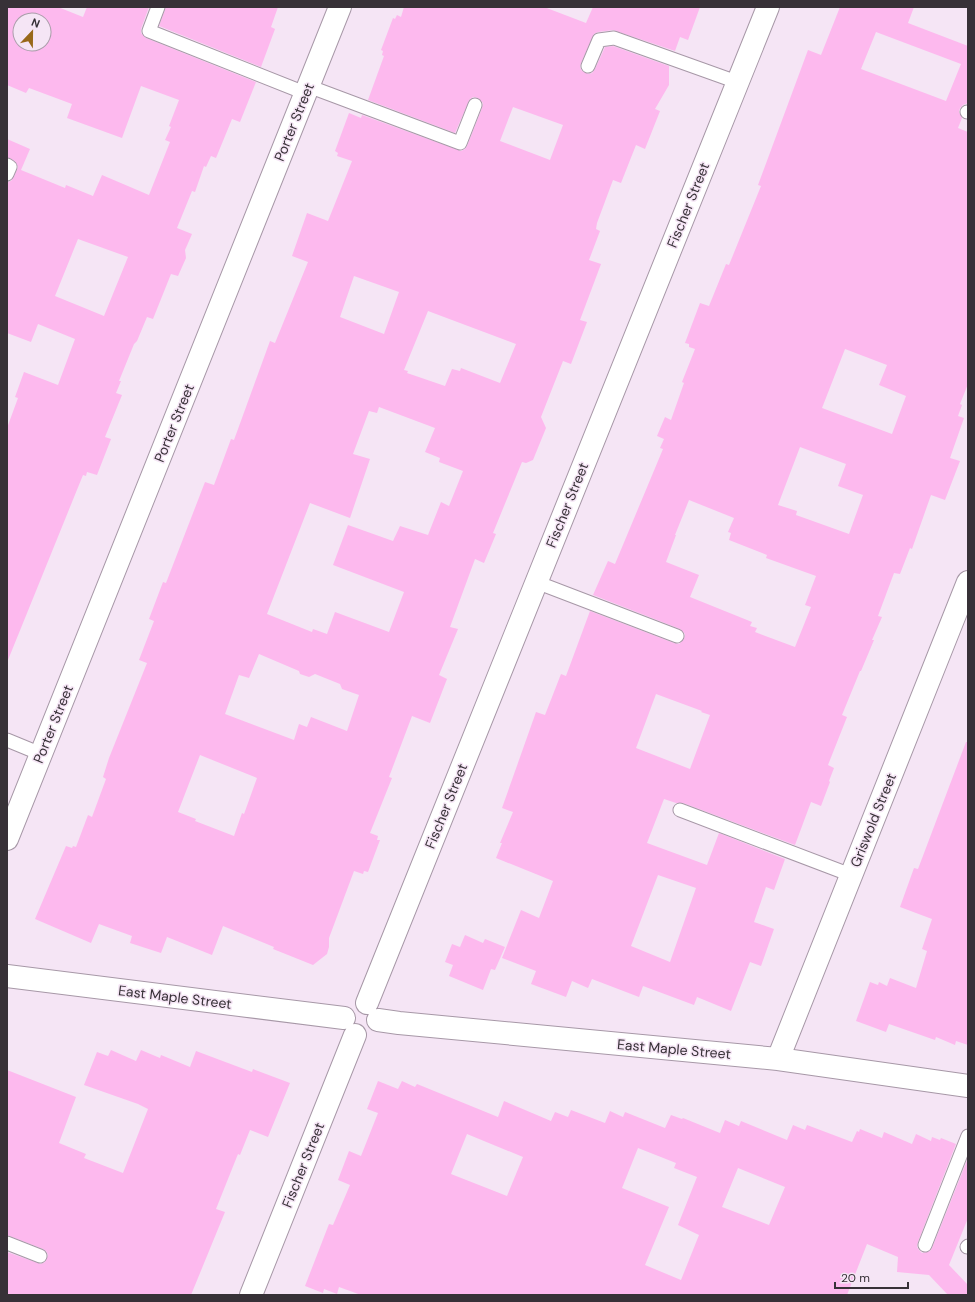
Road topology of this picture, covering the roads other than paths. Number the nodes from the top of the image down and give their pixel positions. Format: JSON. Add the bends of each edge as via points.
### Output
{"nodes":[{"id":1,"x":158,"y":7,"type":"edge"},
{"id":2,"x":340,"y":7,"type":"edge"},
{"id":3,"x":768,"y":7,"type":"edge"},
{"id":4,"x":588,"y":66,"type":"dead end"},
{"id":5,"x":737,"y":82,"type":"junction"},
{"id":6,"x":307,"y":90,"type":"junction"},
{"id":7,"x":475,"y":105,"type":"dead end"},
{"id":8,"x":7,"y":166,"type":"edge"},
{"id":9,"x":7,"y":174,"type":"edge"},
{"id":10,"x":536,"y":582,"type":"junction"},
{"id":11,"x":968,"y":582,"type":"edge"},
{"id":12,"x":677,"y":636,"type":"dead end"},
{"id":13,"x":7,"y":740,"type":"edge"},
{"id":14,"x":41,"y":754,"type":"junction"},
{"id":15,"x":680,"y":810,"type":"dead end"},
{"id":16,"x":7,"y":839,"type":"edge"},
{"id":17,"x":851,"y":875,"type":"junction"},
{"id":18,"x":7,"y":976,"type":"edge"},
{"id":19,"x":372,"y":1012,"type":"junction"},
{"id":20,"x":349,"y":1027,"type":"junction"},
{"id":21,"x":778,"y":1059,"type":"junction"},
{"id":22,"x":968,"y":1086,"type":"edge"},
{"id":23,"x":968,"y":1136,"type":"edge"},
{"id":24,"x":7,"y":1243,"type":"edge"},
{"id":25,"x":925,"y":1245,"type":"dead end"},
{"id":26,"x":40,"y":1256,"type":"dead end"},
{"id":27,"x":251,"y":1295,"type":"edge"}],
"edges":[{"from":1,"to":6,"type":"lane","via":[[149,31]]},
{"from":2,"to":6,"type":"street","name":"Porter Street"},
{"from":3,"to":5,"type":"street","name":"Fischer Street"},
{"from":4,"to":5,"type":"lane","via":[[598,40],[614,38]]},
{"from":5,"to":10,"type":"street","name":"Fischer Street"},
{"from":6,"to":7,"type":"lane","via":[[460,143]]},
{"from":6,"to":14,"type":"street","name":"Porter Street"},
{"from":8,"to":9,"type":"lane","via":[[10,167]]},
{"from":10,"to":12,"type":"lane"},
{"from":10,"to":19,"type":"street","name":"Fischer Street"},
{"from":11,"to":17,"type":"street","name":"Griswold Street"},
{"from":13,"to":14,"type":"lane"},
{"from":14,"to":16,"type":"street","name":"Porter Street"},
{"from":15,"to":17,"type":"lane"},
{"from":17,"to":21,"type":"street","name":"Griswold Street"},
{"from":18,"to":20,"type":"street","name":"East Maple Street"},
{"from":19,"to":20,"type":"street","via":[[362,1002],[352,1005],[345,1013]]},
{"from":19,"to":20,"type":"street","via":[[377,1025],[370,1034],[360,1037]]},
{"from":19,"to":21,"type":"street","name":"East Maple Street","via":[[399,1023]]},
{"from":20,"to":27,"type":"street","name":"Fischer Street"},
{"from":21,"to":22,"type":"street","name":"East Maple Street"},
{"from":23,"to":25,"type":"lane"},
{"from":24,"to":26,"type":"lane"}]}
